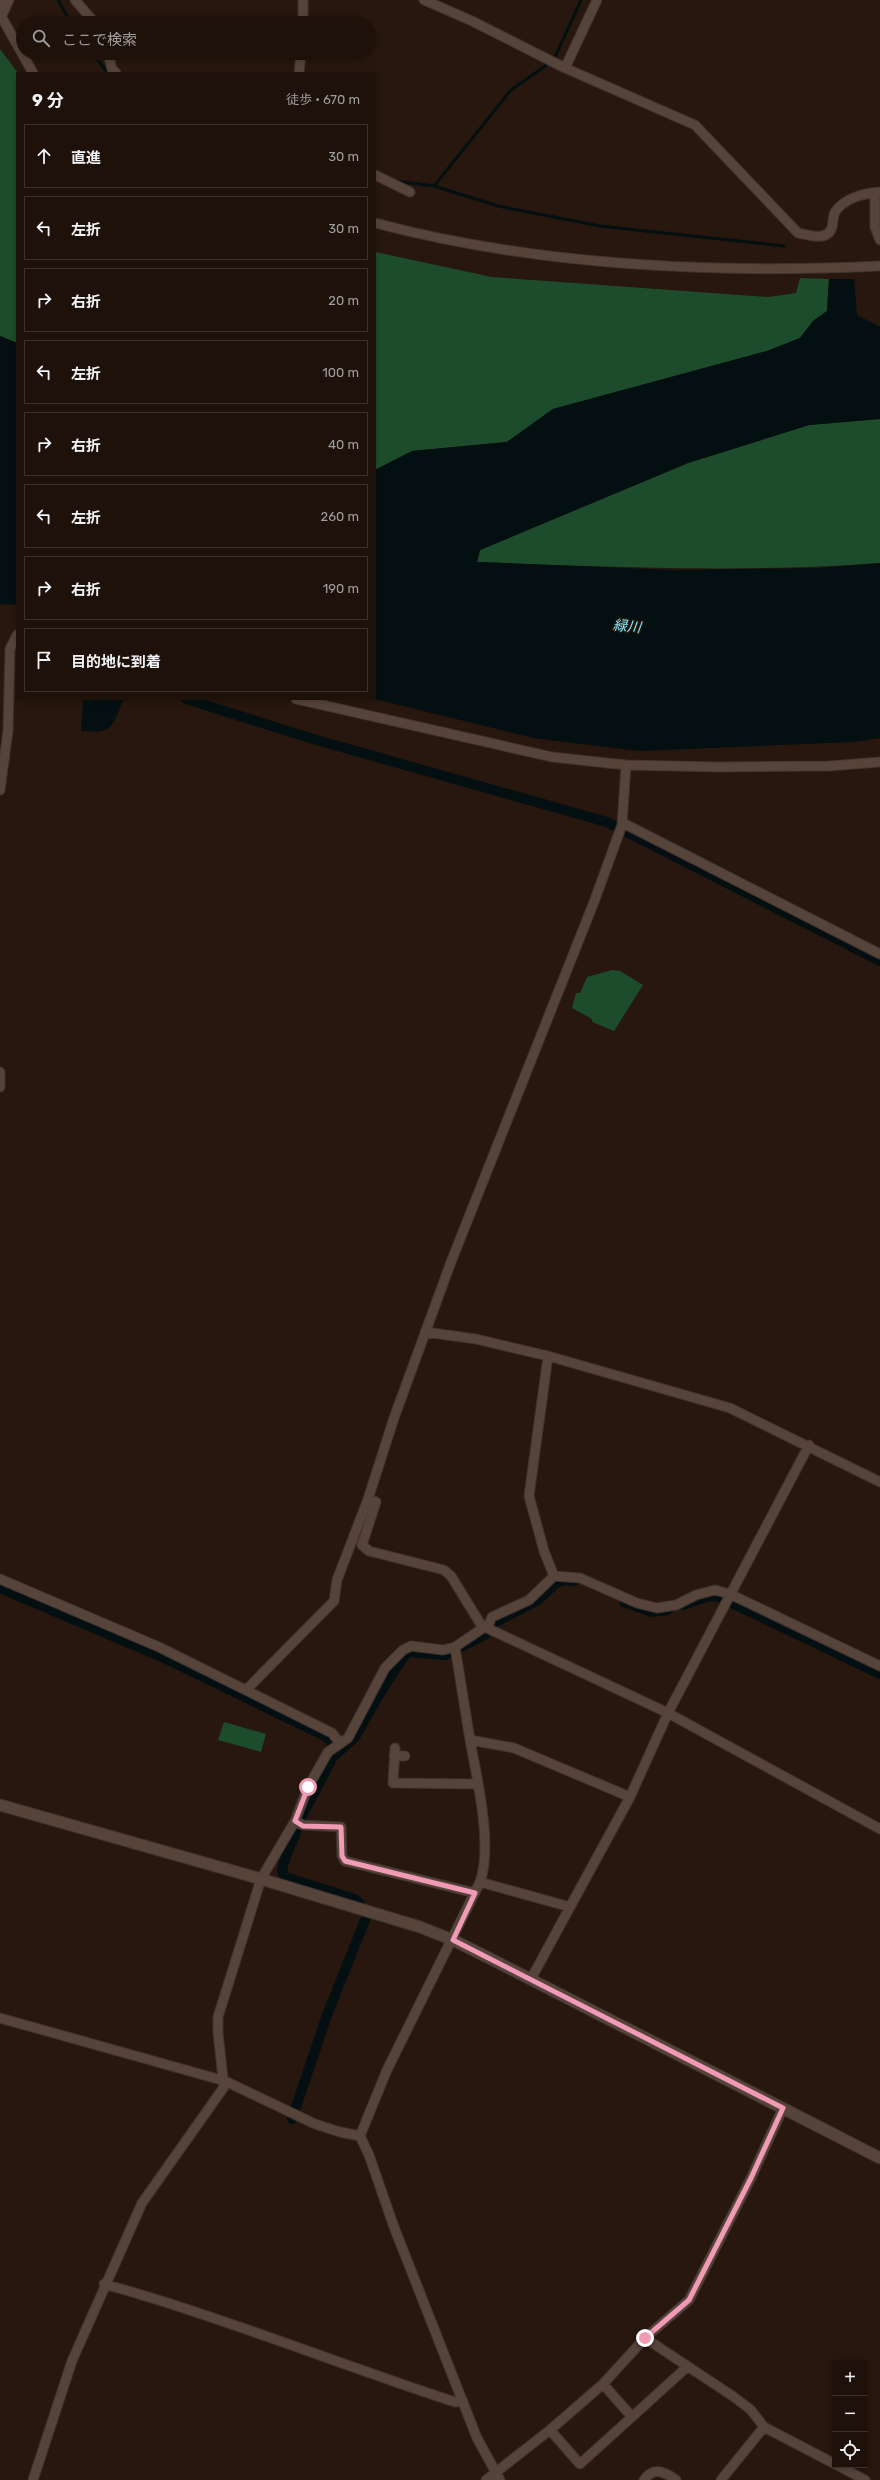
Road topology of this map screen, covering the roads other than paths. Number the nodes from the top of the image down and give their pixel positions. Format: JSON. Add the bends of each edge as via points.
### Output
{"nodes":[{"id":1,"x":9,"y":0,"type":"edge"},
{"id":2,"x":76,"y":0,"type":"edge"},
{"id":3,"x":303,"y":0,"type":"edge"},
{"id":4,"x":424,"y":0,"type":"edge"},
{"id":5,"x":597,"y":0,"type":"edge"},
{"id":6,"x":0,"y":1,"type":"edge"},
{"id":7,"x":1,"y":16,"type":"junction"},
{"id":8,"x":89,"y":16,"type":"edge"},
{"id":9,"x":303,"y":16,"type":"edge"},
{"id":10,"x":16,"y":43,"type":"edge"},
{"id":11,"x":26,"y":60,"type":"edge"},
{"id":12,"x":110,"y":60,"type":"edge"},
{"id":13,"x":300,"y":60,"type":"edge"},
{"id":14,"x":564,"y":68,"type":"junction"},
{"id":15,"x":32,"y":72,"type":"edge"},
{"id":16,"x":115,"y":72,"type":"edge"},
{"id":17,"x":299,"y":72,"type":"edge"},
{"id":18,"x":376,"y":175,"type":"edge"},
{"id":19,"x":410,"y":192,"type":"dead end"},
{"id":20,"x":878,"y":192,"type":"edge"},
{"id":21,"x":376,"y":216,"type":"edge"},
{"id":22,"x":376,"y":223,"type":"edge"},
{"id":23,"x":406,"y":231,"type":"junction"},
{"id":24,"x":880,"y":240,"type":"edge"},
{"id":25,"x":880,"y":266,"type":"edge"},
{"id":26,"x":16,"y":637,"type":"edge"},
{"id":27,"x":300,"y":700,"type":"edge"},
{"id":28,"x":880,"y":762,"type":"edge"},
{"id":29,"x":626,"y":765,"type":"junction"},
{"id":30,"x":0,"y":790,"type":"edge"},
{"id":31,"x":621,"y":827,"type":"junction"},
{"id":32,"x":880,"y":954,"type":"edge"},
{"id":33,"x":0,"y":1072,"type":"edge"},
{"id":34,"x":0,"y":1087,"type":"edge"},
{"id":35,"x":425,"y":1332,"type":"junction"},
{"id":36,"x":548,"y":1356,"type":"junction"},
{"id":37,"x":809,"y":1445,"type":"junction"},
{"id":38,"x":880,"y":1482,"type":"edge"},
{"id":39,"x":368,"y":1499,"type":"junction"},
{"id":40,"x":554,"y":1576,"type":"junction"},
{"id":41,"x":0,"y":1579,"type":"edge"},
{"id":42,"x":728,"y":1598,"type":"junction"},
{"id":43,"x":485,"y":1628,"type":"junction"},
{"id":44,"x":456,"y":1649,"type":"junction"},
{"id":45,"x":880,"y":1666,"type":"edge"},
{"id":46,"x":247,"y":1689,"type":"junction"},
{"id":47,"x":668,"y":1713,"type":"junction"},
{"id":48,"x":470,"y":1740,"type":"junction"},
{"id":49,"x":336,"y":1746,"type":"junction"},
{"id":50,"x":405,"y":1756,"type":"dead end"},
{"id":51,"x":478,"y":1784,"type":"junction"},
{"id":52,"x":630,"y":1797,"type":"junction"},
{"id":53,"x":0,"y":1805,"type":"edge"},
{"id":54,"x":299,"y":1823,"type":"junction"},
{"id":55,"x":880,"y":1829,"type":"edge"},
{"id":56,"x":261,"y":1879,"type":"junction"},
{"id":57,"x":480,"y":1882,"type":"junction"},
{"id":58,"x":475,"y":1893,"type":"junction"},
{"id":59,"x":570,"y":1907,"type":"junction"},
{"id":60,"x":453,"y":1940,"type":"junction"},
{"id":61,"x":531,"y":1979,"type":"junction"},
{"id":62,"x":0,"y":2018,"type":"edge"},
{"id":63,"x":225,"y":2081,"type":"junction"},
{"id":64,"x":783,"y":2108,"type":"junction"},
{"id":65,"x":360,"y":2136,"type":"junction"},
{"id":66,"x":880,"y":2158,"type":"edge"},
{"id":67,"x":104,"y":2284,"type":"junction"},
{"id":68,"x":645,"y":2338,"type":"junction"},
{"id":69,"x":687,"y":2367,"type":"junction"},
{"id":70,"x":603,"y":2384,"type":"junction"},
{"id":71,"x":463,"y":2402,"type":"junction"},
{"id":72,"x":632,"y":2417,"type":"junction"},
{"id":73,"x":764,"y":2427,"type":"junction"},
{"id":74,"x":550,"y":2430,"type":"junction"},
{"id":75,"x":832,"y":2462,"type":"edge"},
{"id":76,"x":843,"y":2468,"type":"edge"},
{"id":77,"x":497,"y":2477,"type":"edge"},
{"id":78,"x":33,"y":2480,"type":"edge"},
{"id":79,"x":486,"y":2480,"type":"edge"},
{"id":80,"x":644,"y":2480,"type":"edge"},
{"id":81,"x":676,"y":2480,"type":"edge"},
{"id":82,"x":721,"y":2480,"type":"edge"},
{"id":83,"x":865,"y":2480,"type":"edge"}],
"edges":[{"from":1,"to":7,"type":"street"},
{"from":2,"to":8,"type":"street"},
{"from":3,"to":9,"type":"street"},
{"from":4,"to":14,"type":"street","via":[[472,21]]},
{"from":5,"to":14,"type":"street"},
{"from":6,"to":7,"type":"street"},
{"from":7,"to":10,"type":"street"},
{"from":11,"to":15,"type":"street"},
{"from":12,"to":16,"type":"street"},
{"from":13,"to":17,"type":"street"},
{"from":14,"to":20,"type":"street","via":[[694,125],[798,233],[812,237],[826,235],[831,230],[835,212],[848,199]]},
{"from":18,"to":19,"type":"street"},
{"from":20,"to":24,"type":"street","via":[[875,227]]},
{"from":21,"to":23,"type":"street"},
{"from":22,"to":23,"type":"street"},
{"from":23,"to":25,"type":"street","via":[[522,252],[610,262],[712,267]]},
{"from":26,"to":30,"type":"street","via":[[10,649],[8,731]]},
{"from":27,"to":29,"type":"street","via":[[552,757]]},
{"from":28,"to":29,"type":"street","via":[[829,766]]},
{"from":29,"to":31,"type":"street"},
{"from":31,"to":32,"type":"street"},
{"from":31,"to":35,"type":"street"},
{"from":33,"to":34,"type":"street"},
{"from":35,"to":36,"type":"street","via":[[476,1339]]},
{"from":35,"to":39,"type":"street"},
{"from":36,"to":37,"type":"street","via":[[730,1408]]},
{"from":36,"to":40,"type":"street","via":[[529,1496],[544,1551]]},
{"from":37,"to":38,"type":"street"},
{"from":37,"to":42,"type":"street"},
{"from":39,"to":43,"type":"street","via":[[376,1502],[362,1545],[369,1551],[444,1570],[451,1576]]},
{"from":39,"to":46,"type":"street","via":[[337,1580],[333,1604]]},
{"from":40,"to":42,"type":"street","via":[[580,1578],[637,1603],[657,1608],[676,1605],[696,1595],[715,1590]]},
{"from":40,"to":43,"type":"street","via":[[529,1600],[492,1617]]},
{"from":41,"to":46,"type":"street","via":[[159,1647]]},
{"from":42,"to":45,"type":"street"},
{"from":42,"to":47,"type":"street"},
{"from":43,"to":44,"type":"street"},
{"from":43,"to":47,"type":"street"},
{"from":44,"to":48,"type":"street"},
{"from":44,"to":49,"type":"street","via":[[410,1646],[404,1650],[385,1668],[348,1738]]},
{"from":46,"to":49,"type":"street","via":[[332,1733]]},
{"from":47,"to":52,"type":"street"},
{"from":47,"to":55,"type":"street"},
{"from":48,"to":51,"type":"street"},
{"from":48,"to":52,"type":"street","via":[[514,1748]]},
{"from":49,"to":54,"type":"street","via":[[328,1752],[308,1787]]},
{"from":50,"to":51,"type":"street","via":[[394,1752],[392,1782]]},
{"from":51,"to":57,"type":"street","via":[[486,1867]]},
{"from":52,"to":59,"type":"street"},
{"from":53,"to":56,"type":"street"},
{"from":54,"to":56,"type":"street"},
{"from":54,"to":58,"type":"street","via":[[341,1827],[342,1856],[345,1861]]},
{"from":56,"to":60,"type":"street","via":[[420,1927]]},
{"from":56,"to":63,"type":"street","via":[[218,2017]]},
{"from":57,"to":58,"type":"street"},
{"from":57,"to":59,"type":"street"},
{"from":58,"to":60,"type":"street"},
{"from":59,"to":61,"type":"street"},
{"from":60,"to":61,"type":"street"},
{"from":60,"to":65,"type":"street","via":[[387,2070]]},
{"from":61,"to":64,"type":"street"},
{"from":62,"to":63,"type":"street"},
{"from":63,"to":65,"type":"street","via":[[295,2115],[340,2132]]},
{"from":63,"to":67,"type":"street","via":[[221,2092],[142,2203]]},
{"from":64,"to":66,"type":"street"},
{"from":64,"to":68,"type":"street","via":[[751,2178],[689,2300]]},
{"from":65,"to":71,"type":"street"},
{"from":67,"to":71,"type":"street","via":[[163,2300],[366,2373],[455,2402]]},
{"from":67,"to":78,"type":"street","via":[[72,2361]]},
{"from":68,"to":69,"type":"street"},
{"from":68,"to":70,"type":"street"},
{"from":69,"to":72,"type":"street"},
{"from":69,"to":73,"type":"street","via":[[751,2410]]},
{"from":70,"to":72,"type":"street"},
{"from":70,"to":74,"type":"street"},
{"from":71,"to":77,"type":"street"},
{"from":72,"to":74,"type":"street","via":[[580,2464]]},
{"from":73,"to":75,"type":"street"},
{"from":73,"to":82,"type":"street"},
{"from":74,"to":77,"type":"street"},
{"from":76,"to":83,"type":"street"},
{"from":77,"to":79,"type":"street"},
{"from":80,"to":81,"type":"street","via":[[656,2471],[666,2473]]}]}
